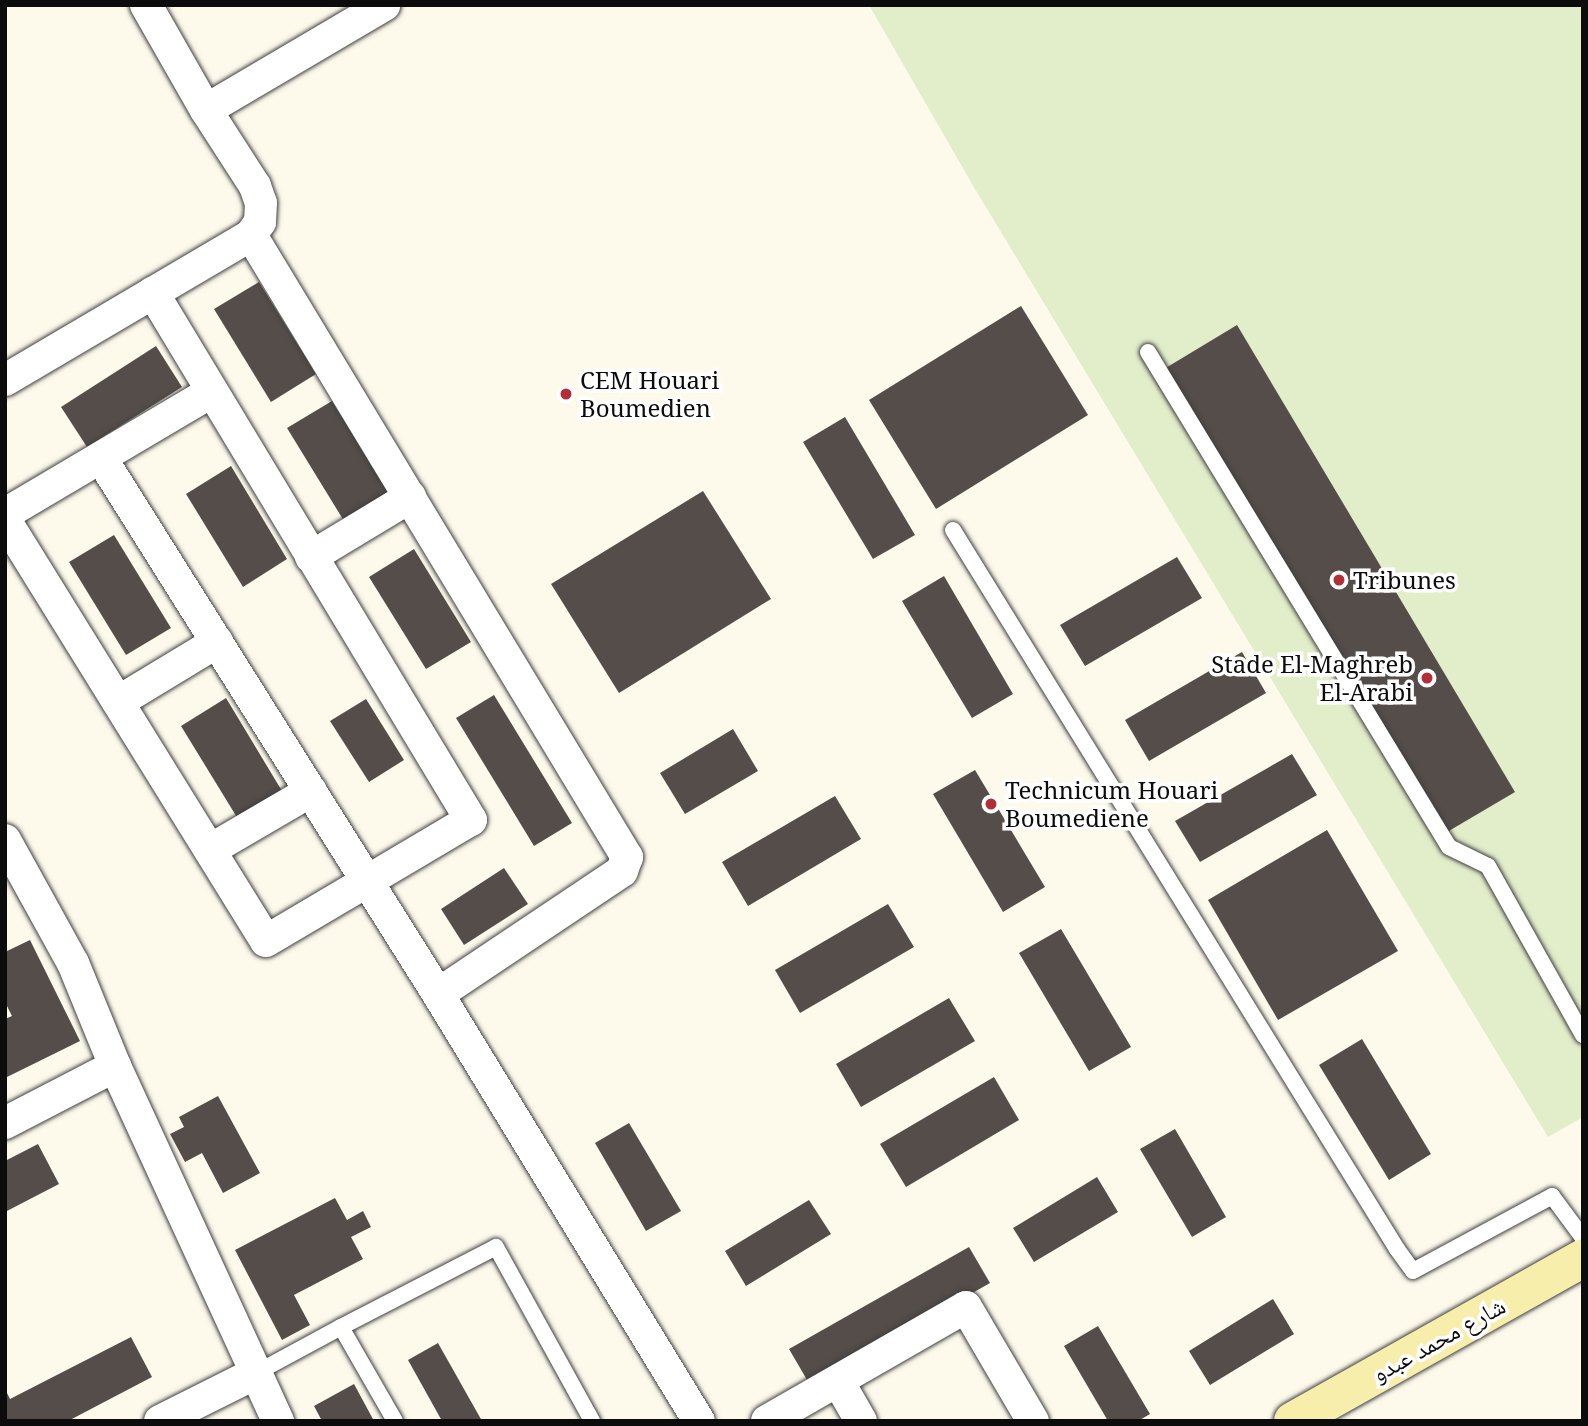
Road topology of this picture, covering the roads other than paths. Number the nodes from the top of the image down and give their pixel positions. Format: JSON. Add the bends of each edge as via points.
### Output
{"nodes":[{"id":1,"x":146,"y":5,"type":"edge"},
{"id":2,"x":384,"y":5,"type":"edge"},
{"id":3,"x":206,"y":110,"type":"junction"},
{"id":4,"x":251,"y":235,"type":"junction"},
{"id":5,"x":153,"y":293,"type":"junction"},
{"id":6,"x":1148,"y":352,"type":"dead end"},
{"id":7,"x":5,"y":380,"type":"edge"},
{"id":8,"x":210,"y":393,"type":"junction"},
{"id":9,"x":101,"y":458,"type":"junction"},
{"id":10,"x":410,"y":497,"type":"junction"},
{"id":11,"x":5,"y":513,"type":"edge"},
{"id":12,"x":5,"y":520,"type":"edge"},
{"id":13,"x":953,"y":530,"type":"dead end"},
{"id":14,"x":311,"y":557,"type":"junction"},
{"id":15,"x":217,"y":642,"type":"junction"},
{"id":16,"x":118,"y":702,"type":"junction"},
{"id":17,"x":311,"y":791,"type":"junction"},
{"id":18,"x":5,"y":840,"type":"edge"},
{"id":19,"x":210,"y":850,"type":"junction"},
{"id":20,"x":365,"y":882,"type":"junction"},
{"id":21,"x":438,"y":994,"type":"junction"},
{"id":22,"x":1583,"y":1035,"type":"edge"},
{"id":23,"x":116,"y":1066,"type":"junction"},
{"id":24,"x":5,"y":1122,"type":"edge"},
{"id":25,"x":1581,"y":1259,"type":"edge"},
{"id":26,"x":341,"y":1327,"type":"junction"},
{"id":27,"x":256,"y":1373,"type":"junction"},
{"id":28,"x":838,"y":1381,"type":"junction"},
{"id":29,"x":160,"y":1421,"type":"edge"},
{"id":30,"x":278,"y":1421,"type":"edge"},
{"id":31,"x":395,"y":1421,"type":"edge"},
{"id":32,"x":592,"y":1421,"type":"edge"},
{"id":33,"x":699,"y":1421,"type":"edge"},
{"id":34,"x":767,"y":1421,"type":"edge"},
{"id":35,"x":862,"y":1421,"type":"edge"},
{"id":36,"x":1033,"y":1421,"type":"edge"},
{"id":37,"x":1293,"y":1421,"type":"edge"}],
"edges":[{"from":1,"to":3,"type":"street"},
{"from":2,"to":3,"type":"street"},
{"from":3,"to":4,"type":"street","via":[[255,186],[260,222]]},
{"from":4,"to":5,"type":"street"},
{"from":4,"to":10,"type":"street"},
{"from":5,"to":7,"type":"street"},
{"from":5,"to":8,"type":"street"},
{"from":6,"to":22,"type":"lane","via":[[1449,847],[1488,866]]},
{"from":8,"to":9,"type":"street"},
{"from":8,"to":14,"type":"street"},
{"from":9,"to":11,"type":"street"},
{"from":9,"to":15,"type":"street"},
{"from":10,"to":14,"type":"street"},
{"from":10,"to":21,"type":"street","via":[[627,857],[622,872]]},
{"from":12,"to":16,"type":"street"},
{"from":13,"to":25,"type":"lane","via":[[1413,1271],[1552,1196]]},
{"from":14,"to":20,"type":"street","via":[[471,820]]},
{"from":15,"to":16,"type":"street"},
{"from":15,"to":17,"type":"street"},
{"from":16,"to":19,"type":"street"},
{"from":17,"to":19,"type":"street"},
{"from":17,"to":20,"type":"street"},
{"from":18,"to":23,"type":"street","via":[[73,963]]},
{"from":19,"to":20,"type":"street","via":[[266,941]]},
{"from":20,"to":21,"type":"street"},
{"from":21,"to":33,"type":"street"},
{"from":23,"to":24,"type":"street"},
{"from":23,"to":27,"type":"street"},
{"from":25,"to":37,"type":"street","name":"شارع محمد عبدو"},
{"from":26,"to":27,"type":"lane"},
{"from":26,"to":31,"type":"lane"},
{"from":26,"to":32,"type":"lane","via":[[496,1247]]},
{"from":27,"to":29,"type":"street"},
{"from":27,"to":30,"type":"street"},
{"from":28,"to":34,"type":"street"},
{"from":28,"to":35,"type":"street"},
{"from":28,"to":36,"type":"street","via":[[967,1307]]}]}
